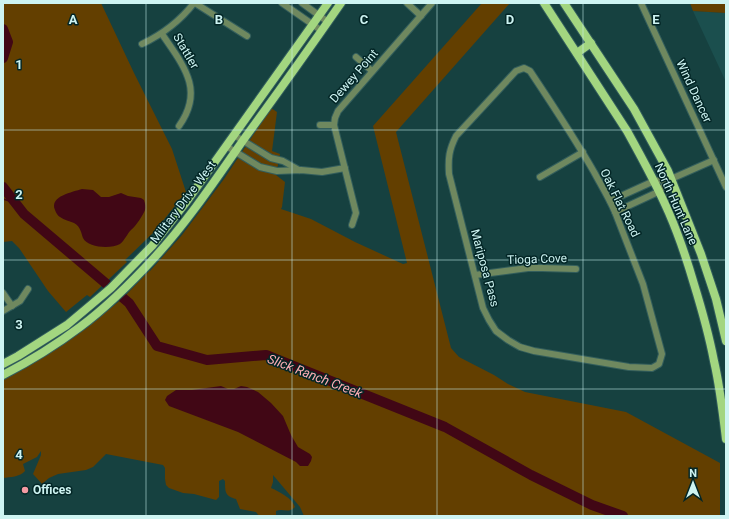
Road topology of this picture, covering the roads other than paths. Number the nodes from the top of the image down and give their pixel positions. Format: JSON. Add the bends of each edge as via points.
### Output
{"nodes":[{"id":1,"x":194,"y":3,"type":"edge"},
{"id":2,"x":282,"y":3,"type":"edge"},
{"id":3,"x":328,"y":3,"type":"edge"},
{"id":4,"x":341,"y":3,"type":"edge"},
{"id":5,"x":407,"y":3,"type":"edge"},
{"id":6,"x":432,"y":3,"type":"edge"},
{"id":7,"x":544,"y":3,"type":"edge"},
{"id":8,"x":564,"y":3,"type":"edge"},
{"id":9,"x":641,"y":3,"type":"edge"},
{"id":10,"x":303,"y":4,"type":"edge"},
{"id":11,"x":298,"y":14,"type":"junction"},
{"id":12,"x":319,"y":15,"type":"junction"},
{"id":13,"x":421,"y":16,"type":"junction"},
{"id":14,"x":328,"y":22,"type":"junction"},
{"id":15,"x":313,"y":24,"type":"junction"},
{"id":16,"x":322,"y":31,"type":"junction"},
{"id":17,"x":162,"y":34,"type":"junction"},
{"id":18,"x":247,"y":36,"type":"dead end"},
{"id":19,"x":591,"y":43,"type":"junction"},
{"id":20,"x":142,"y":44,"type":"dead end"},
{"id":21,"x":577,"y":53,"type":"junction"},
{"id":22,"x":356,"y":57,"type":"dead end"},
{"id":23,"x":524,"y":68,"type":"joint"},
{"id":24,"x":372,"y":71,"type":"junction"},
{"id":25,"x":320,"y":125,"type":"dead end"},
{"id":26,"x":334,"y":125,"type":"junction"},
{"id":27,"x":179,"y":126,"type":"dead end"},
{"id":28,"x":234,"y":135,"type":"junction"},
{"id":29,"x":243,"y":140,"type":"junction"},
{"id":30,"x":226,"y":146,"type":"junction"},
{"id":31,"x":235,"y":152,"type":"junction"},
{"id":32,"x":583,"y":152,"type":"junction"},
{"id":33,"x":272,"y":158,"type":"junction"},
{"id":34,"x":714,"y":160,"type":"junction"},
{"id":35,"x":345,"y":168,"type":"junction"},
{"id":36,"x":267,"y":169,"type":"junction"},
{"id":37,"x":301,"y":170,"type":"junction"},
{"id":38,"x":540,"y":177,"type":"dead end"},
{"id":39,"x":671,"y":179,"type":"junction"},
{"id":40,"x":654,"y":181,"type":"junction"},
{"id":41,"x":726,"y":187,"type":"edge"},
{"id":42,"x":658,"y":192,"type":"junction"},
{"id":43,"x":628,"y":193,"type":"junction"},
{"id":44,"x":610,"y":201,"type":"junction"},
{"id":45,"x":633,"y":204,"type":"junction"},
{"id":46,"x":615,"y":212,"type":"junction"},
{"id":47,"x":352,"y":225,"type":"dead end"},
{"id":48,"x":576,"y":269,"type":"dead end"},
{"id":49,"x":475,"y":275,"type":"junction"},
{"id":50,"x":28,"y":289,"type":"dead end"},
{"id":51,"x":3,"y":293,"type":"edge"},
{"id":52,"x":12,"y":306,"type":"junction"},
{"id":53,"x":3,"y":311,"type":"edge"},
{"id":54,"x":726,"y":341,"type":"edge"},
{"id":55,"x":3,"y":364,"type":"edge"},
{"id":56,"x":659,"y":364,"type":"joint"},
{"id":57,"x":3,"y":376,"type":"edge"},
{"id":58,"x":726,"y":439,"type":"edge"}],
"edges":[{"from":1,"to":17,"type":"street","via":[[182,18]]},
{"from":1,"to":18,"type":"street"},
{"from":2,"to":11,"type":"street"},
{"from":3,"to":12,"type":"main road","name":"Military Drive West"},
{"from":4,"to":14,"type":"main road","name":"Military Drive West"},
{"from":5,"to":13,"type":"street"},
{"from":6,"to":13,"type":"street","name":"Dewey Point"},
{"from":7,"to":21,"type":"main road","name":"North Hunt Lane"},
{"from":8,"to":19,"type":"main road","name":"North Hunt Lane"},
{"from":9,"to":34,"type":"street","name":"Wind Dancer"},
{"from":10,"to":11,"type":"street"},
{"from":10,"to":12,"type":"street"},
{"from":11,"to":15,"type":"street"},
{"from":12,"to":14,"type":"street"},
{"from":12,"to":15,"type":"main road","name":"Military Drive West"},
{"from":13,"to":24,"type":"street","name":"Dewey Point"},
{"from":14,"to":16,"type":"main road","name":"Military Drive West"},
{"from":15,"to":16,"type":"street"},
{"from":15,"to":28,"type":"main road","name":"Military Drive West"},
{"from":16,"to":29,"type":"main road","name":"Military Drive West"},
{"from":17,"to":20,"type":"street"},
{"from":17,"to":27,"type":"street","name":"Stattler","via":[[182,63],[190,84],[189,106]]},
{"from":19,"to":21,"type":"main road"},
{"from":19,"to":39,"type":"main road","name":"North Hunt Lane","via":[[634,109]]},
{"from":21,"to":40,"type":"main road","name":"North Hunt Lane","via":[[627,131]]},
{"from":22,"to":24,"type":"street"},
{"from":23,"to":32,"type":"street","name":"Oak Flat Road","via":[[530,71]]},
{"from":23,"to":49,"type":"street","name":"Mariposa Pass","via":[[516,71],[456,136],[448,156],[449,174]]},
{"from":24,"to":26,"type":"street","name":"Dewey Point","via":[[338,111]]},
{"from":25,"to":26,"type":"street"},
{"from":26,"to":35,"type":"street"},
{"from":28,"to":29,"type":"street"},
{"from":28,"to":30,"type":"main road","name":"Military Drive West"},
{"from":29,"to":31,"type":"main road","name":"Military Drive West"},
{"from":29,"to":33,"type":"street"},
{"from":30,"to":31,"type":"street"},
{"from":30,"to":55,"type":"main road","name":"Military Drive West","via":[[170,224],[111,288],[67,325]]},
{"from":31,"to":36,"type":"street"},
{"from":31,"to":57,"type":"main road","name":"Military Drive West","via":[[185,221],[142,271],[80,327]]},
{"from":32,"to":38,"type":"street"},
{"from":32,"to":44,"type":"street","name":"Oak Flat Road"},
{"from":33,"to":36,"type":"street"},
{"from":33,"to":37,"type":"street"},
{"from":34,"to":39,"type":"street"},
{"from":34,"to":41,"type":"street","name":"Wind Dancer"},
{"from":35,"to":37,"type":"street","via":[[322,172]]},
{"from":35,"to":47,"type":"street","via":[[356,213]]},
{"from":36,"to":37,"type":"street"},
{"from":39,"to":40,"type":"street"},
{"from":39,"to":42,"type":"street"},
{"from":39,"to":54,"type":"main road","name":"North Hunt Lane","via":[[704,262]]},
{"from":40,"to":42,"type":"main road","name":"North Hunt Lane"},
{"from":40,"to":43,"type":"street"},
{"from":42,"to":45,"type":"street"},
{"from":42,"to":58,"type":"main road","name":"North Hunt Lane","via":[[669,212],[702,310],[718,379]]},
{"from":43,"to":44,"type":"street"},
{"from":43,"to":45,"type":"street"},
{"from":44,"to":46,"type":"street","name":"Oak Flat Road"},
{"from":45,"to":46,"type":"street"},
{"from":46,"to":56,"type":"street","name":"Oak Flat Road","via":[[644,284],[662,354]]},
{"from":48,"to":49,"type":"street","name":"Tioga Cove","via":[[528,268]]},
{"from":49,"to":56,"type":"street","name":"Mariposa Pass","via":[[483,308],[489,320],[496,330],[520,347],[629,367],[652,368]]},
{"from":50,"to":52,"type":"street","via":[[20,301]]},
{"from":51,"to":52,"type":"street"},
{"from":52,"to":53,"type":"street"}]}
